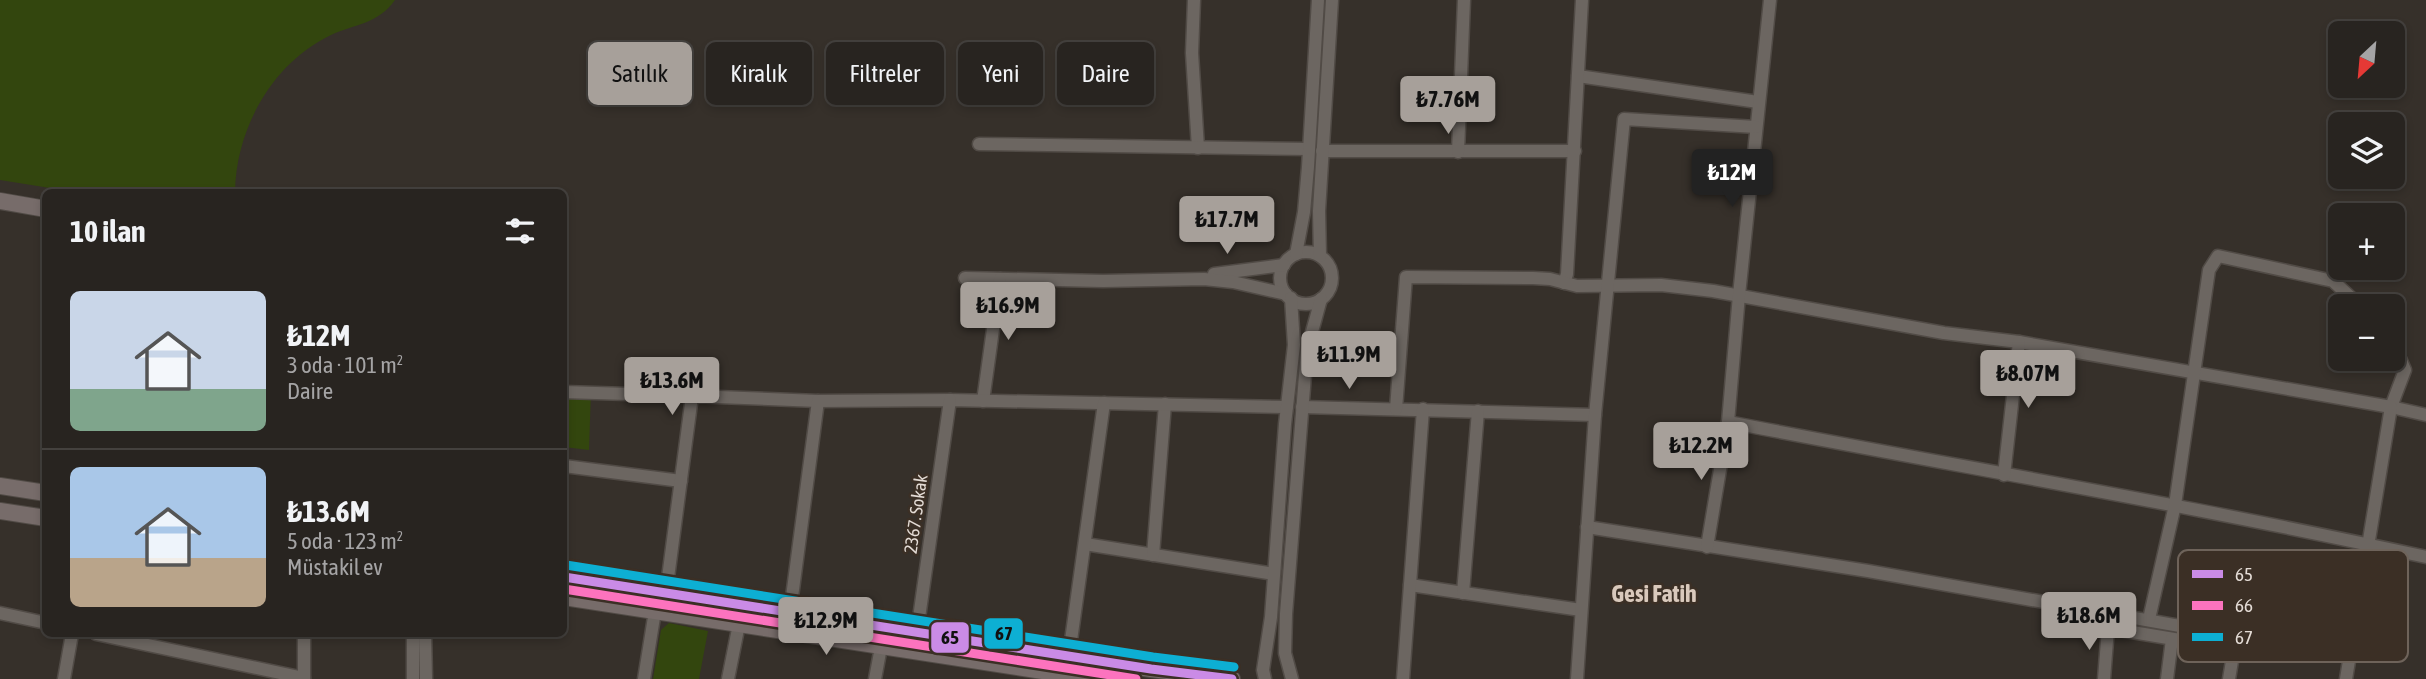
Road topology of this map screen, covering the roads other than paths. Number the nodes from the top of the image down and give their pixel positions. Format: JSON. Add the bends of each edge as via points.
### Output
{"nodes":[{"id":1,"x":1194,"y":0,"type":"edge"},
{"id":2,"x":1318,"y":0,"type":"edge"},
{"id":3,"x":1332,"y":0,"type":"edge"},
{"id":4,"x":1464,"y":0,"type":"edge"},
{"id":5,"x":1582,"y":0,"type":"edge"},
{"id":6,"x":1770,"y":0,"type":"edge"},
{"id":7,"x":1578,"y":76,"type":"junction"},
{"id":8,"x":1758,"y":102,"type":"junction"},
{"id":9,"x":1756,"y":127,"type":"junction"},
{"id":10,"x":979,"y":144,"type":"dead end"},
{"id":11,"x":1198,"y":148,"type":"junction"},
{"id":12,"x":1315,"y":150,"type":"junction"},
{"id":13,"x":1575,"y":151,"type":"junction"},
{"id":14,"x":1458,"y":152,"type":"junction"},
{"id":15,"x":0,"y":201,"type":"edge"},
{"id":16,"x":42,"y":208,"type":"edge"},
{"id":17,"x":1296,"y":254,"type":"junction"},
{"id":18,"x":1320,"y":256,"type":"junction"},
{"id":19,"x":1284,"y":265,"type":"junction"},
{"id":20,"x":965,"y":278,"type":"dead end"},
{"id":21,"x":1000,"y":279,"type":"junction"},
{"id":22,"x":1176,"y":279,"type":"junction"},
{"id":23,"x":1564,"y":283,"type":"junction"},
{"id":24,"x":1607,"y":285,"type":"junction"},
{"id":25,"x":2347,"y":294,"type":"edge"},
{"id":26,"x":1739,"y":295,"type":"junction"},
{"id":27,"x":1289,"y":296,"type":"junction"},
{"id":28,"x":1321,"y":299,"type":"junction"},
{"id":29,"x":2019,"y":342,"type":"junction"},
{"id":30,"x":2405,"y":371,"type":"edge"},
{"id":31,"x":2193,"y":373,"type":"junction"},
{"id":32,"x":567,"y":392,"type":"edge"},
{"id":33,"x":692,"y":396,"type":"junction"},
{"id":34,"x":950,"y":400,"type":"junction"},
{"id":35,"x":818,"y":401,"type":"junction"},
{"id":36,"x":983,"y":401,"type":"junction"},
{"id":37,"x":1104,"y":403,"type":"junction"},
{"id":38,"x":1165,"y":404,"type":"junction"},
{"id":39,"x":1287,"y":407,"type":"junction"},
{"id":40,"x":1302,"y":407,"type":"junction"},
{"id":41,"x":2391,"y":407,"type":"junction"},
{"id":42,"x":1396,"y":409,"type":"junction"},
{"id":43,"x":1423,"y":409,"type":"junction"},
{"id":44,"x":1478,"y":411,"type":"junction"},
{"id":45,"x":1595,"y":415,"type":"junction"},
{"id":46,"x":2426,"y":415,"type":"edge"},
{"id":47,"x":1728,"y":422,"type":"junction"},
{"id":48,"x":567,"y":466,"type":"edge"},
{"id":49,"x":2004,"y":475,"type":"junction"},
{"id":50,"x":681,"y":481,"type":"junction"},
{"id":51,"x":0,"y":486,"type":"edge"},
{"id":52,"x":42,"y":492,"type":"edge"},
{"id":53,"x":2175,"y":505,"type":"junction"},
{"id":54,"x":0,"y":511,"type":"edge"},
{"id":55,"x":42,"y":517,"type":"edge"},
{"id":56,"x":1587,"y":527,"type":"junction"},
{"id":57,"x":1085,"y":544,"type":"junction"},
{"id":58,"x":2367,"y":544,"type":"junction"},
{"id":59,"x":1707,"y":547,"type":"junction"},
{"id":60,"x":2366,"y":550,"type":"edge"},
{"id":61,"x":2394,"y":550,"type":"edge"},
{"id":62,"x":2408,"y":553,"type":"edge"},
{"id":63,"x":1153,"y":555,"type":"junction"},
{"id":64,"x":2426,"y":557,"type":"edge"},
{"id":65,"x":1274,"y":574,"type":"junction"},
{"id":66,"x":567,"y":577,"type":"edge"},
{"id":67,"x":1410,"y":585,"type":"junction"},
{"id":68,"x":667,"y":593,"type":"junction"},
{"id":69,"x":1463,"y":593,"type":"junction"},
{"id":70,"x":567,"y":597,"type":"edge"},
{"id":71,"x":1581,"y":610,"type":"junction"},
{"id":72,"x":655,"y":611,"type":"junction"},
{"id":73,"x":790,"y":612,"type":"junction"},
{"id":74,"x":0,"y":613,"type":"edge"},
{"id":75,"x":2149,"y":620,"type":"junction"},
{"id":76,"x":42,"y":622,"type":"edge"},
{"id":77,"x":739,"y":624,"type":"junction"},
{"id":78,"x":2178,"y":625,"type":"edge"},
{"id":79,"x":918,"y":632,"type":"junction"},
{"id":80,"x":71,"y":637,"type":"edge"},
{"id":81,"x":116,"y":637,"type":"edge"},
{"id":82,"x":304,"y":637,"type":"edge"},
{"id":83,"x":412,"y":637,"type":"edge"},
{"id":84,"x":425,"y":637,"type":"edge"},
{"id":85,"x":2172,"y":639,"type":"junction"},
{"id":86,"x":2178,"y":640,"type":"edge"},
{"id":87,"x":881,"y":647,"type":"junction"},
{"id":88,"x":1069,"y":655,"type":"junction"},
{"id":89,"x":1052,"y":676,"type":"edge"},
{"id":90,"x":64,"y":679,"type":"edge"},
{"id":91,"x":304,"y":679,"type":"edge"},
{"id":92,"x":413,"y":679,"type":"edge"},
{"id":93,"x":426,"y":679,"type":"edge"},
{"id":94,"x":644,"y":679,"type":"edge"},
{"id":95,"x":728,"y":679,"type":"edge"},
{"id":96,"x":875,"y":679,"type":"edge"},
{"id":97,"x":1094,"y":679,"type":"edge"},
{"id":98,"x":1232,"y":679,"type":"edge"},
{"id":99,"x":1265,"y":679,"type":"edge"},
{"id":100,"x":1292,"y":679,"type":"edge"},
{"id":101,"x":1403,"y":679,"type":"edge"},
{"id":102,"x":1577,"y":679,"type":"edge"},
{"id":103,"x":2104,"y":679,"type":"edge"},
{"id":104,"x":2166,"y":679,"type":"edge"}],
"edges":[{"from":1,"to":11,"type":"street"},
{"from":2,"to":12,"type":"street"},
{"from":3,"to":12,"type":"street"},
{"from":4,"to":14,"type":"street"},
{"from":5,"to":7,"type":"street"},
{"from":6,"to":8,"type":"street"},
{"from":7,"to":8,"type":"street"},
{"from":7,"to":13,"type":"street"},
{"from":8,"to":9,"type":"street"},
{"from":9,"to":24,"type":"street","via":[[1624,119]]},
{"from":9,"to":26,"type":"street"},
{"from":10,"to":11,"type":"street"},
{"from":11,"to":12,"type":"street"},
{"from":12,"to":14,"type":"street"},
{"from":12,"to":17,"type":"street"},
{"from":12,"to":18,"type":"street"},
{"from":13,"to":14,"type":"street"},
{"from":13,"to":23,"type":"street"},
{"from":15,"to":16,"type":"main road"},
{"from":17,"to":18,"type":"street"},
{"from":17,"to":19,"type":"street"},
{"from":18,"to":28,"type":"street","via":[[1329,265],[1332,278]]},
{"from":19,"to":22,"type":"street"},
{"from":19,"to":27,"type":"street","via":[[1281,282]]},
{"from":20,"to":21,"type":"street"},
{"from":21,"to":22,"type":"street"},
{"from":21,"to":36,"type":"street"},
{"from":22,"to":27,"type":"street","via":[[1219,280]]},
{"from":23,"to":24,"type":"street"},
{"from":23,"to":42,"type":"street","via":[[1533,278],[1406,277]]},
{"from":24,"to":26,"type":"street","via":[[1661,285]]},
{"from":24,"to":45,"type":"street"},
{"from":25,"to":31,"type":"street","via":[[2333,281],[2218,256],[2209,270]]},
{"from":26,"to":29,"type":"street","via":[[1944,333]]},
{"from":26,"to":47,"type":"street"},
{"from":27,"to":28,"type":"street","via":[[1309,303]]},
{"from":27,"to":39,"type":"street","via":[[1294,345]]},
{"from":28,"to":40,"type":"street","via":[[1309,340]]},
{"from":29,"to":31,"type":"street"},
{"from":29,"to":49,"type":"street"},
{"from":30,"to":41,"type":"street"},
{"from":31,"to":41,"type":"street"},
{"from":31,"to":53,"type":"street"},
{"from":32,"to":33,"type":"street"},
{"from":33,"to":35,"type":"street"},
{"from":33,"to":50,"type":"street"},
{"from":34,"to":35,"type":"street"},
{"from":34,"to":36,"type":"street"},
{"from":34,"to":79,"type":"street","name":"2367. Sokak"},
{"from":35,"to":73,"type":"street"},
{"from":36,"to":37,"type":"street"},
{"from":37,"to":38,"type":"street"},
{"from":37,"to":57,"type":"street"},
{"from":38,"to":39,"type":"street"},
{"from":38,"to":63,"type":"street"},
{"from":39,"to":65,"type":"street"},
{"from":40,"to":42,"type":"street"},
{"from":40,"to":100,"type":"street","via":[[1286,614],[1285,653]]},
{"from":41,"to":46,"type":"street"},
{"from":41,"to":58,"type":"street"},
{"from":42,"to":43,"type":"street"},
{"from":43,"to":44,"type":"street"},
{"from":43,"to":67,"type":"street"},
{"from":44,"to":45,"type":"street"},
{"from":44,"to":69,"type":"street"},
{"from":45,"to":56,"type":"street"},
{"from":47,"to":49,"type":"street"},
{"from":47,"to":59,"type":"street"},
{"from":48,"to":50,"type":"street"},
{"from":49,"to":53,"type":"street"},
{"from":50,"to":68,"type":"street"},
{"from":51,"to":52,"type":"main road"},
{"from":53,"to":58,"type":"street"},
{"from":53,"to":75,"type":"street"},
{"from":54,"to":55,"type":"main road"},
{"from":56,"to":59,"type":"street"},
{"from":56,"to":71,"type":"street"},
{"from":57,"to":63,"type":"street"},
{"from":57,"to":88,"type":"street"},
{"from":58,"to":60,"type":"street"},
{"from":58,"to":61,"type":"street"},
{"from":59,"to":75,"type":"street"},
{"from":62,"to":64,"type":"street"},
{"from":63,"to":65,"type":"street"},
{"from":65,"to":99,"type":"street"},
{"from":66,"to":68,"type":"main road"},
{"from":67,"to":69,"type":"street"},
{"from":67,"to":101,"type":"street"},
{"from":68,"to":73,"type":"main road"},
{"from":69,"to":71,"type":"street"},
{"from":70,"to":72,"type":"main road"},
{"from":71,"to":102,"type":"street"},
{"from":72,"to":77,"type":"main road"},
{"from":72,"to":94,"type":"street"},
{"from":73,"to":79,"type":"main road"},
{"from":74,"to":76,"type":"street"},
{"from":75,"to":78,"type":"street"},
{"from":77,"to":87,"type":"main road"},
{"from":77,"to":95,"type":"street"},
{"from":79,"to":88,"type":"main road"},
{"from":80,"to":90,"type":"street"},
{"from":81,"to":91,"type":"street"},
{"from":82,"to":91,"type":"street"},
{"from":83,"to":92,"type":"street"},
{"from":84,"to":93,"type":"street"},
{"from":85,"to":86,"type":"street"},
{"from":85,"to":103,"type":"street","via":[[2108,628]]},
{"from":85,"to":104,"type":"street"},
{"from":87,"to":89,"type":"main road"},
{"from":87,"to":96,"type":"street"},
{"from":88,"to":98,"type":"main road"},
{"from":89,"to":97,"type":"main road"}]}
